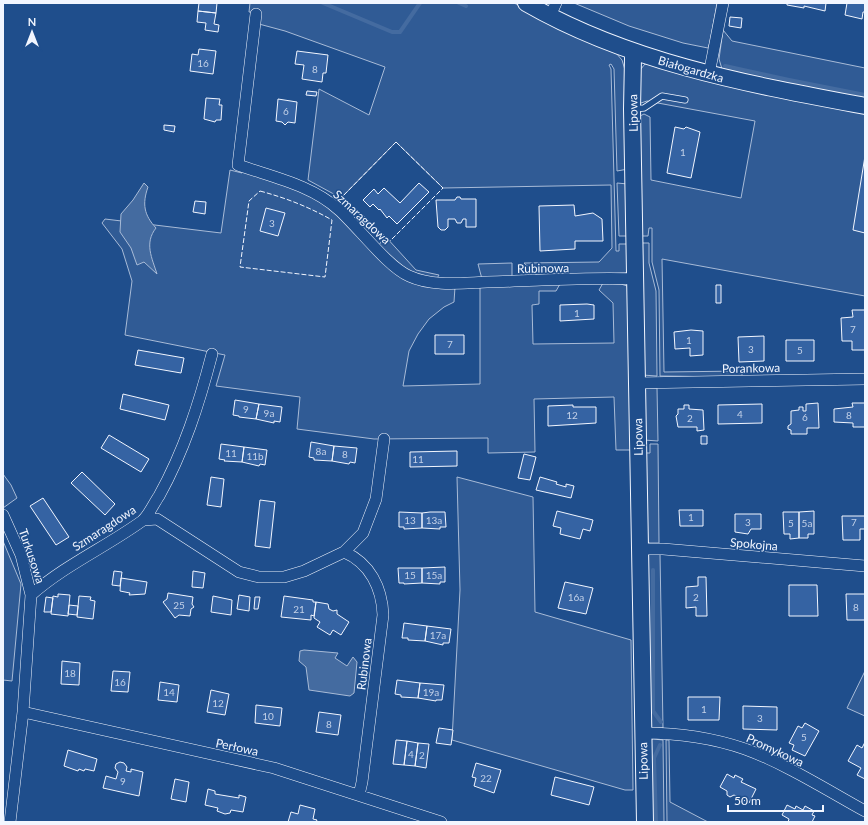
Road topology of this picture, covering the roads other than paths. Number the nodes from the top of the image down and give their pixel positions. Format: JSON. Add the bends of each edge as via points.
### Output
{"nodes":[{"id":1,"x":526,"y":3,"type":"edge"},
{"id":2,"x":722,"y":3,"type":"edge"},
{"id":3,"x":553,"y":9,"type":"edge"},
{"id":4,"x":256,"y":14,"type":"dead end"},
{"id":5,"x":634,"y":52,"type":"junction"},
{"id":6,"x":709,"y":74,"type":"junction"},
{"id":7,"x":685,"y":100,"type":"dead end"},
{"id":8,"x":865,"y":106,"type":"edge"},
{"id":9,"x":632,"y":109,"type":"junction"},
{"id":10,"x":635,"y":279,"type":"junction"},
{"id":11,"x":452,"y":283,"type":"joint"},
{"id":12,"x":212,"y":354,"type":"dead end"},
{"id":13,"x":865,"y":379,"type":"edge"},
{"id":14,"x":637,"y":383,"type":"junction"},
{"id":15,"x":384,"y":439,"type":"dead end"},
{"id":16,"x":3,"y":515,"type":"edge"},
{"id":17,"x":144,"y":520,"type":"junction"},
{"id":18,"x":640,"y":549,"type":"junction"},
{"id":19,"x":344,"y":552,"type":"junction"},
{"id":20,"x":865,"y":566,"type":"edge"},
{"id":21,"x":31,"y":595,"type":"junction"},
{"id":22,"x":23,"y":712,"type":"junction"},
{"id":23,"x":643,"y":733,"type":"junction"},
{"id":24,"x":359,"y":795,"type":"junction"},
{"id":25,"x":865,"y":811,"type":"edge"},
{"id":26,"x":10,"y":822,"type":"edge"},
{"id":27,"x":441,"y":822,"type":"edge"},
{"id":28,"x":645,"y":822,"type":"edge"}],
"edges":[{"from":1,"to":3,"type":"street","name":"Białogardzka"},
{"from":2,"to":6,"type":"street"},
{"from":3,"to":5,"type":"street","name":"Białogardzka","via":[[592,36]]},
{"from":4,"to":11,"type":"street","name":"Szmaragdowa","via":[[238,165],[297,185],[327,201],[394,266],[408,276],[424,281]]},
{"from":5,"to":6,"type":"street","name":"Białogardzka"},
{"from":5,"to":9,"type":"street","name":"Lipowa"},
{"from":6,"to":8,"type":"street","name":"Białogardzka"},
{"from":7,"to":9,"type":"lane","via":[[662,96],[644,108]]},
{"from":9,"to":10,"type":"street","name":"Lipowa"},
{"from":10,"to":11,"type":"street","name":"Rubinowa"},
{"from":10,"to":14,"type":"street","name":"Lipowa"},
{"from":12,"to":17,"type":"street","name":"Szmaragdowa","via":[[198,407],[183,448]]},
{"from":13,"to":14,"type":"street","name":"Porankowa"},
{"from":14,"to":18,"type":"street","name":"Lipowa"},
{"from":15,"to":19,"type":"street","via":[[376,499],[363,533]]},
{"from":16,"to":21,"type":"street","name":"Turkusowa","via":[[21,555]]},
{"from":17,"to":19,"type":"street","via":[[161,521],[239,572],[259,578],[284,577],[304,571]]},
{"from":17,"to":21,"type":"street","name":"Szmaragdowa","via":[[49,579]]},
{"from":18,"to":20,"type":"street","name":"Spokojna"},
{"from":18,"to":23,"type":"street","name":"Lipowa"},
{"from":19,"to":24,"type":"street","name":"Rubinowa","via":[[353,556],[369,571],[380,594],[383,611]]},
{"from":21,"to":22,"type":"street","name":"Turkusowa"},
{"from":22,"to":24,"type":"street","name":"Perłowa","via":[[274,768]]},
{"from":22,"to":26,"type":"street","name":"Turkusowa"},
{"from":23,"to":25,"type":"street","name":"Promykowa","via":[[716,741],[746,750]]},
{"from":23,"to":28,"type":"street","name":"Lipowa"},
{"from":24,"to":27,"type":"street","name":"Perłowa"}]}
